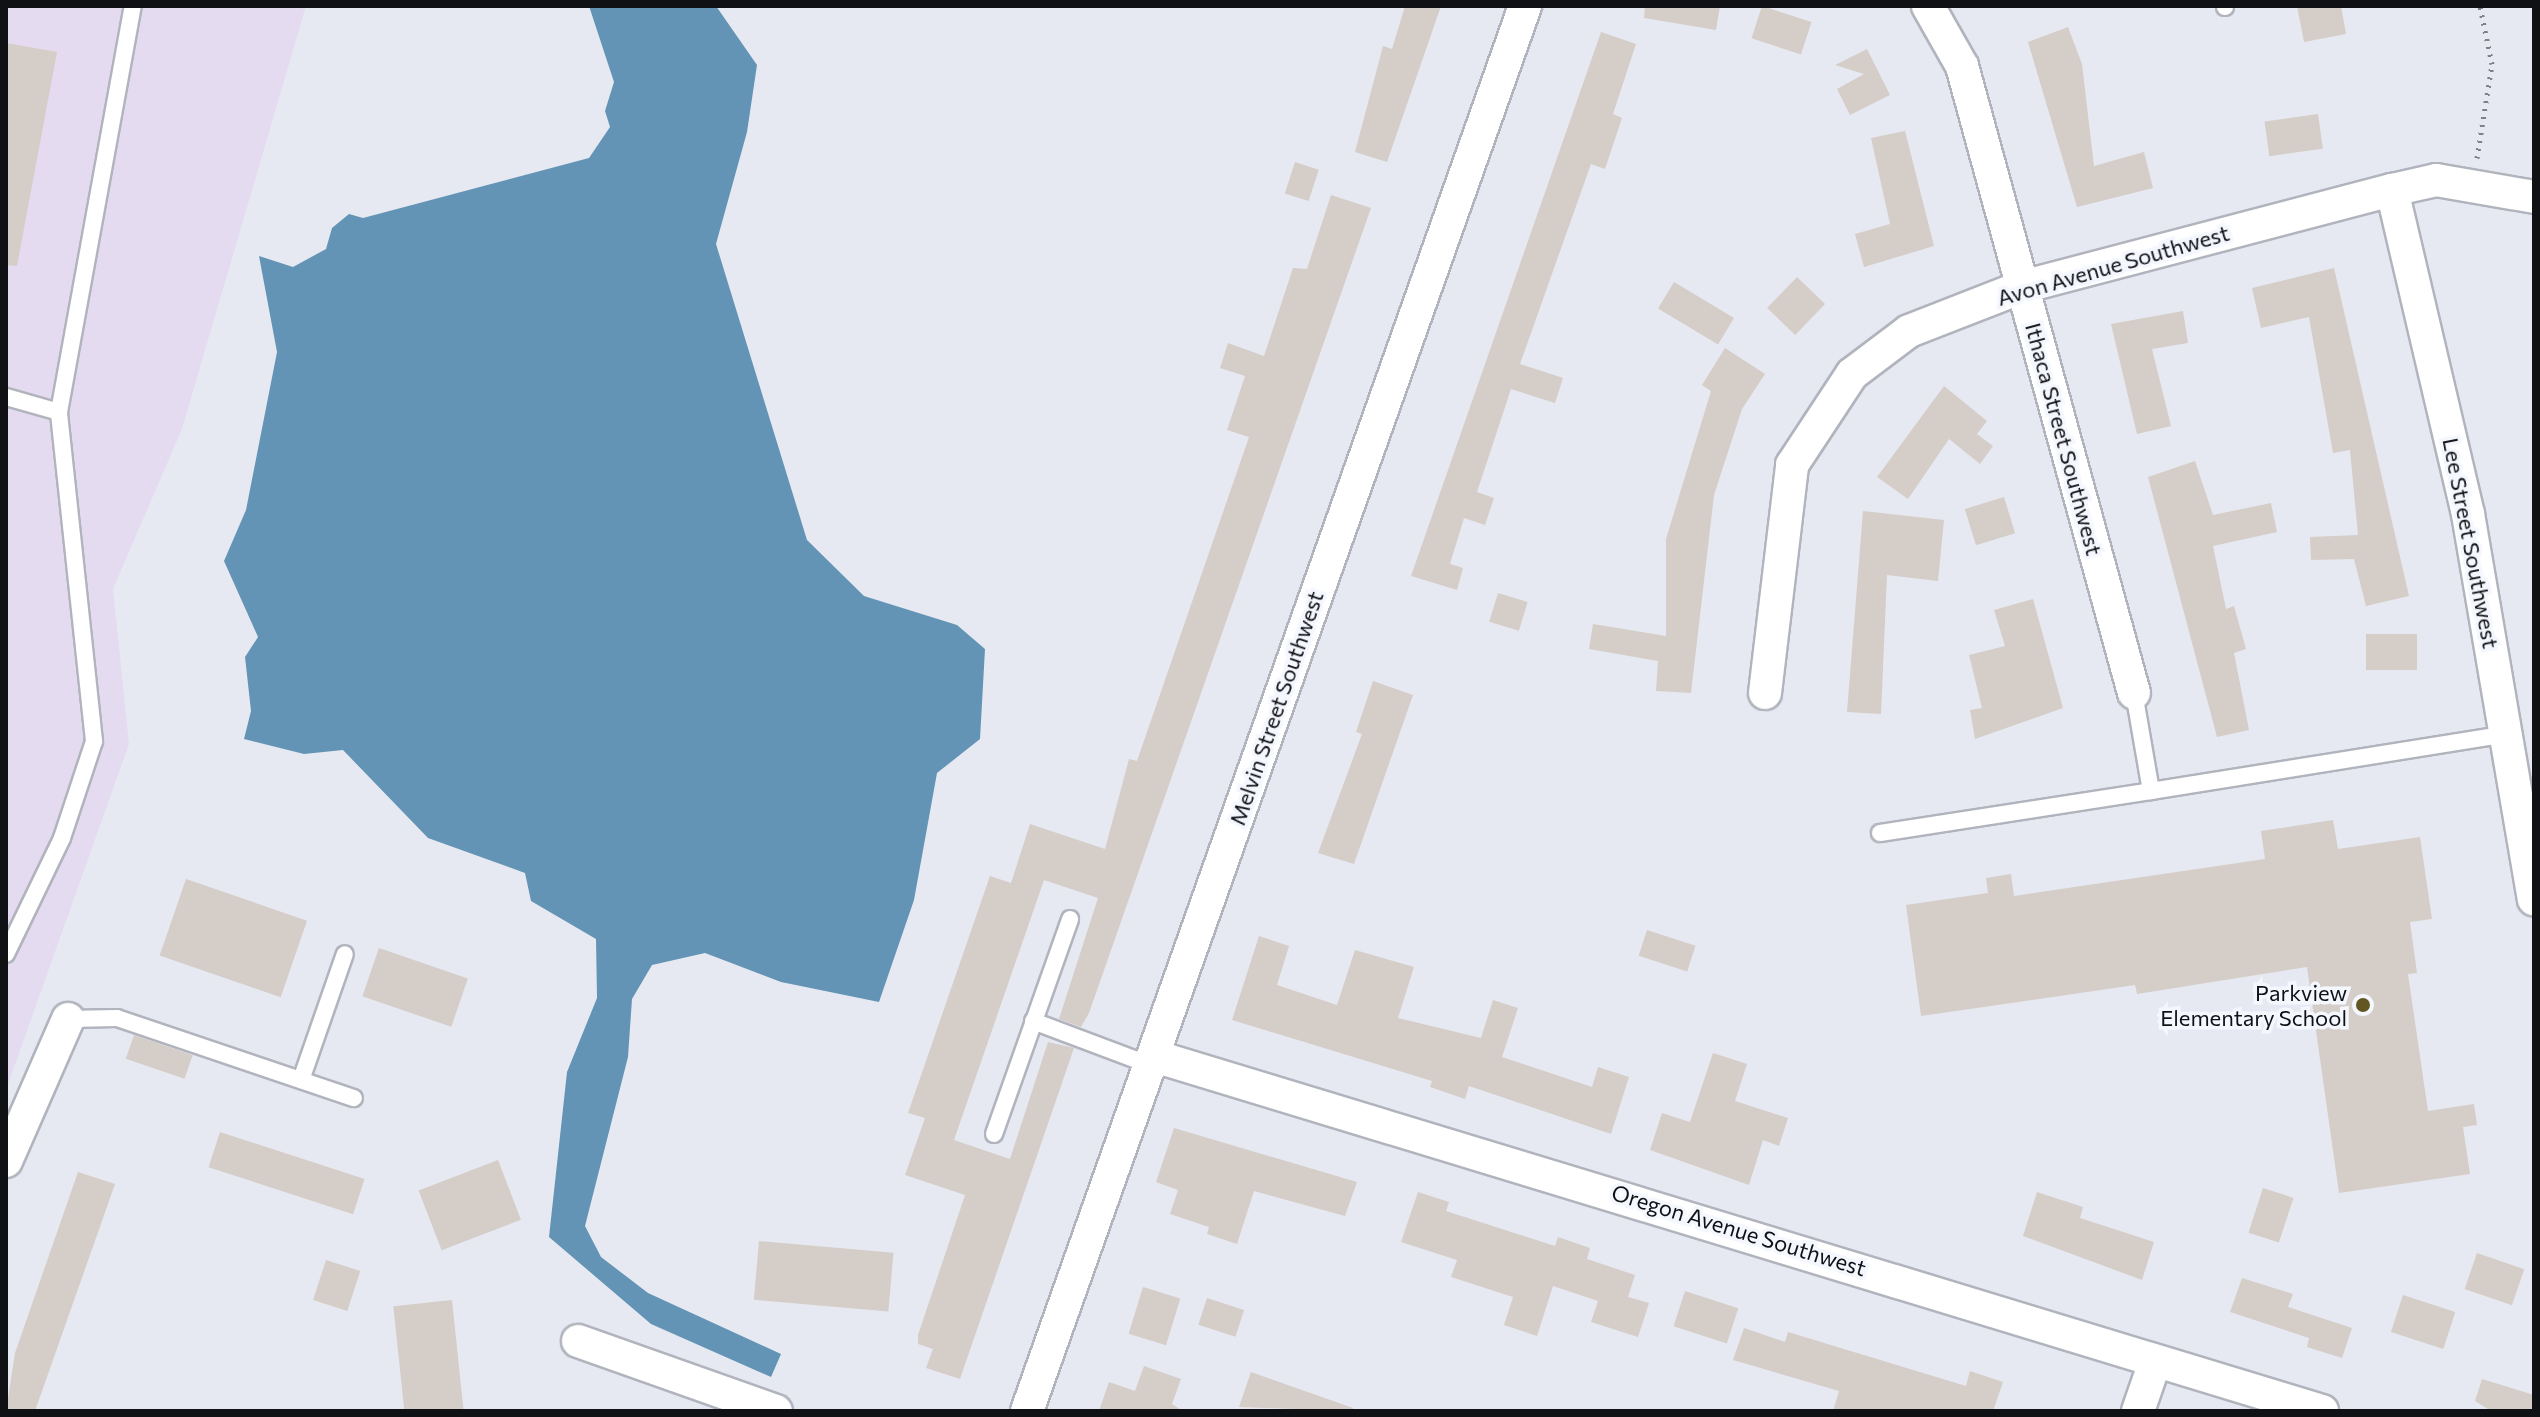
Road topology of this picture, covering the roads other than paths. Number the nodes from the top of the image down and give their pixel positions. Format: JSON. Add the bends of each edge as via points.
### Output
{"nodes":[{"id":1,"x":133,"y":6,"type":"edge"},
{"id":2,"x":1525,"y":6,"type":"edge"},
{"id":3,"x":1928,"y":6,"type":"edge"},
{"id":4,"x":2392,"y":190,"type":"junction"},
{"id":5,"x":2534,"y":197,"type":"edge"},
{"id":6,"x":2022,"y":287,"type":"junction"},
{"id":7,"x":6,"y":397,"type":"edge"},
{"id":8,"x":59,"y":412,"type":"junction"},
{"id":9,"x":1765,"y":693,"type":"dead end"},
{"id":10,"x":2134,"y":693,"type":"joint"},
{"id":11,"x":2506,"y":734,"type":"junction"},
{"id":12,"x":2151,"y":791,"type":"junction"},
{"id":13,"x":1880,"y":833,"type":"dead end"},
{"id":14,"x":2534,"y":899,"type":"edge"},
{"id":15,"x":1070,"y":919,"type":"dead end"},
{"id":16,"x":6,"y":954,"type":"edge"},
{"id":17,"x":345,"y":954,"type":"dead end"},
{"id":18,"x":68,"y":1019,"type":"joint"},
{"id":19,"x":1033,"y":1021,"type":"junction"},
{"id":20,"x":1152,"y":1061,"type":"junction"},
{"id":21,"x":301,"y":1080,"type":"junction"},
{"id":22,"x":354,"y":1098,"type":"dead end"},
{"id":23,"x":994,"y":1134,"type":"dead end"},
{"id":24,"x":6,"y":1161,"type":"edge"},
{"id":25,"x":578,"y":1341,"type":"dead end"},
{"id":26,"x":2155,"y":1362,"type":"junction"},
{"id":27,"x":776,"y":1411,"type":"edge"},
{"id":28,"x":1027,"y":1411,"type":"edge"},
{"id":29,"x":2138,"y":1411,"type":"edge"},
{"id":30,"x":2322,"y":1411,"type":"edge"}],
"edges":[{"from":1,"to":8,"type":"lane"},
{"from":2,"to":20,"type":"street","name":"Melvin Street Southwest"},
{"from":3,"to":6,"type":"street","name":"Ithaca Street Southwest","via":[[1962,66]]},
{"from":4,"to":5,"type":"street","name":"Avon Avenue Southwest","via":[[2436,180]]},
{"from":4,"to":6,"type":"street","name":"Avon Avenue Southwest"},
{"from":4,"to":11,"type":"street","name":"Lee Street Southwest","via":[[2468,514]]},
{"from":6,"to":9,"type":"street","name":"Avon Avenue Southwest","via":[[1909,331],[1852,374],[1823,409],[1792,465]]},
{"from":6,"to":10,"type":"street","name":"Ithaca Street Southwest"},
{"from":7,"to":8,"type":"lane"},
{"from":8,"to":16,"type":"lane","via":[[94,741],[62,838]]},
{"from":10,"to":12,"type":"lane"},
{"from":11,"to":12,"type":"lane"},
{"from":11,"to":14,"type":"street","name":"Lee Street Southwest"},
{"from":12,"to":13,"type":"lane"},
{"from":15,"to":19,"type":"lane"},
{"from":17,"to":21,"type":"lane"},
{"from":18,"to":21,"type":"lane","via":[[117,1018]]},
{"from":18,"to":24,"type":"street"},
{"from":19,"to":20,"type":"lane"},
{"from":19,"to":23,"type":"lane"},
{"from":20,"to":26,"type":"street","name":"Oregon Avenue Southwest","via":[[1540,1168]]},
{"from":20,"to":28,"type":"street","name":"Melvin Street Southwest"},
{"from":21,"to":22,"type":"lane"},
{"from":25,"to":27,"type":"street"},
{"from":26,"to":29,"type":"street"},
{"from":26,"to":30,"type":"street","name":"Oregon Avenue Southwest"}]}
